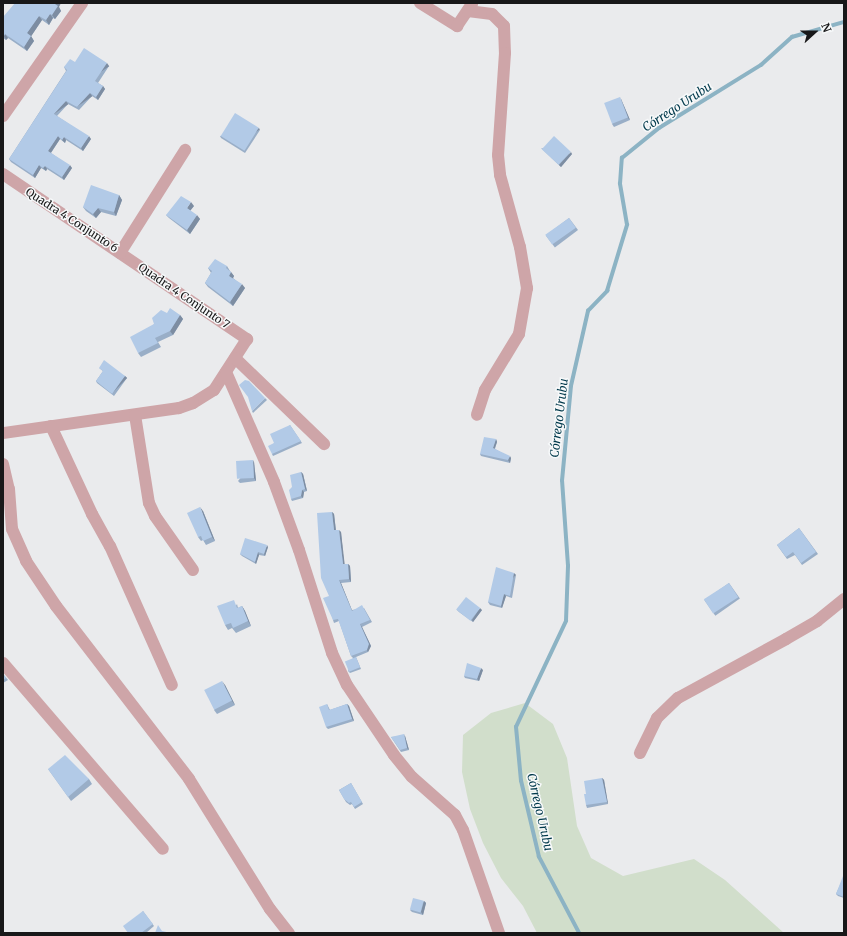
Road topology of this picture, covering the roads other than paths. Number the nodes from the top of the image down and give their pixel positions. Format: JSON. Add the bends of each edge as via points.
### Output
{"nodes":[{"id":1,"x":82,"y":3,"type":"edge"},
{"id":2,"x":420,"y":3,"type":"edge"},
{"id":3,"x":470,"y":7,"type":"edge"},
{"id":4,"x":3,"y":116,"type":"edge"},
{"id":5,"x":185,"y":150,"type":"dead end"},
{"id":6,"x":3,"y":174,"type":"edge"},
{"id":7,"x":120,"y":253,"type":"junction"},
{"id":8,"x":235,"y":358,"type":"junction"},
{"id":9,"x":226,"y":372,"type":"junction"},
{"id":10,"x":135,"y":415,"type":"junction"},
{"id":11,"x":477,"y":415,"type":"dead end"},
{"id":12,"x":51,"y":426,"type":"junction"},
{"id":13,"x":3,"y":432,"type":"edge"},
{"id":14,"x":324,"y":444,"type":"dead end"},
{"id":15,"x":3,"y":464,"type":"edge"},
{"id":16,"x":193,"y":570,"type":"dead end"},
{"id":17,"x":844,"y":599,"type":"edge"},
{"id":18,"x":3,"y":663,"type":"edge"},
{"id":19,"x":172,"y":686,"type":"dead end"},
{"id":20,"x":640,"y":752,"type":"dead end"},
{"id":21,"x":163,"y":850,"type":"dead end"},
{"id":22,"x":289,"y":933,"type":"edge"},
{"id":23,"x":498,"y":933,"type":"edge"}],
"edges":[{"from":1,"to":4,"type":"street"},
{"from":2,"to":3,"type":"street","via":[[457,26]]},
{"from":3,"to":11,"type":"street","via":[[492,14],[504,26],[500,176],[520,247],[527,288],[519,334],[485,390]]},
{"from":5,"to":7,"type":"street","name":"Quadra 4 Conjunto 6"},
{"from":6,"to":7,"type":"street","name":"Quadra 4 Conjunto 6"},
{"from":7,"to":8,"type":"street","name":"Quadra 4 Conjunto 7","via":[[247,339]]},
{"from":8,"to":9,"type":"street"},
{"from":8,"to":14,"type":"street"},
{"from":9,"to":10,"type":"street","via":[[214,390],[193,404]]},
{"from":9,"to":23,"type":"street","via":[[274,482],[332,653],[347,685],[403,766],[455,816],[463,830]]},
{"from":10,"to":12,"type":"street"},
{"from":10,"to":16,"type":"street","via":[[149,503],[155,516]]},
{"from":12,"to":13,"type":"street"},
{"from":12,"to":19,"type":"street","via":[[92,514],[110,546]]},
{"from":15,"to":22,"type":"street","via":[[9,489],[12,530],[26,561],[56,606],[189,779],[270,909]]},
{"from":17,"to":20,"type":"street","via":[[817,621],[678,698],[658,718]]},
{"from":18,"to":21,"type":"street"}]}
